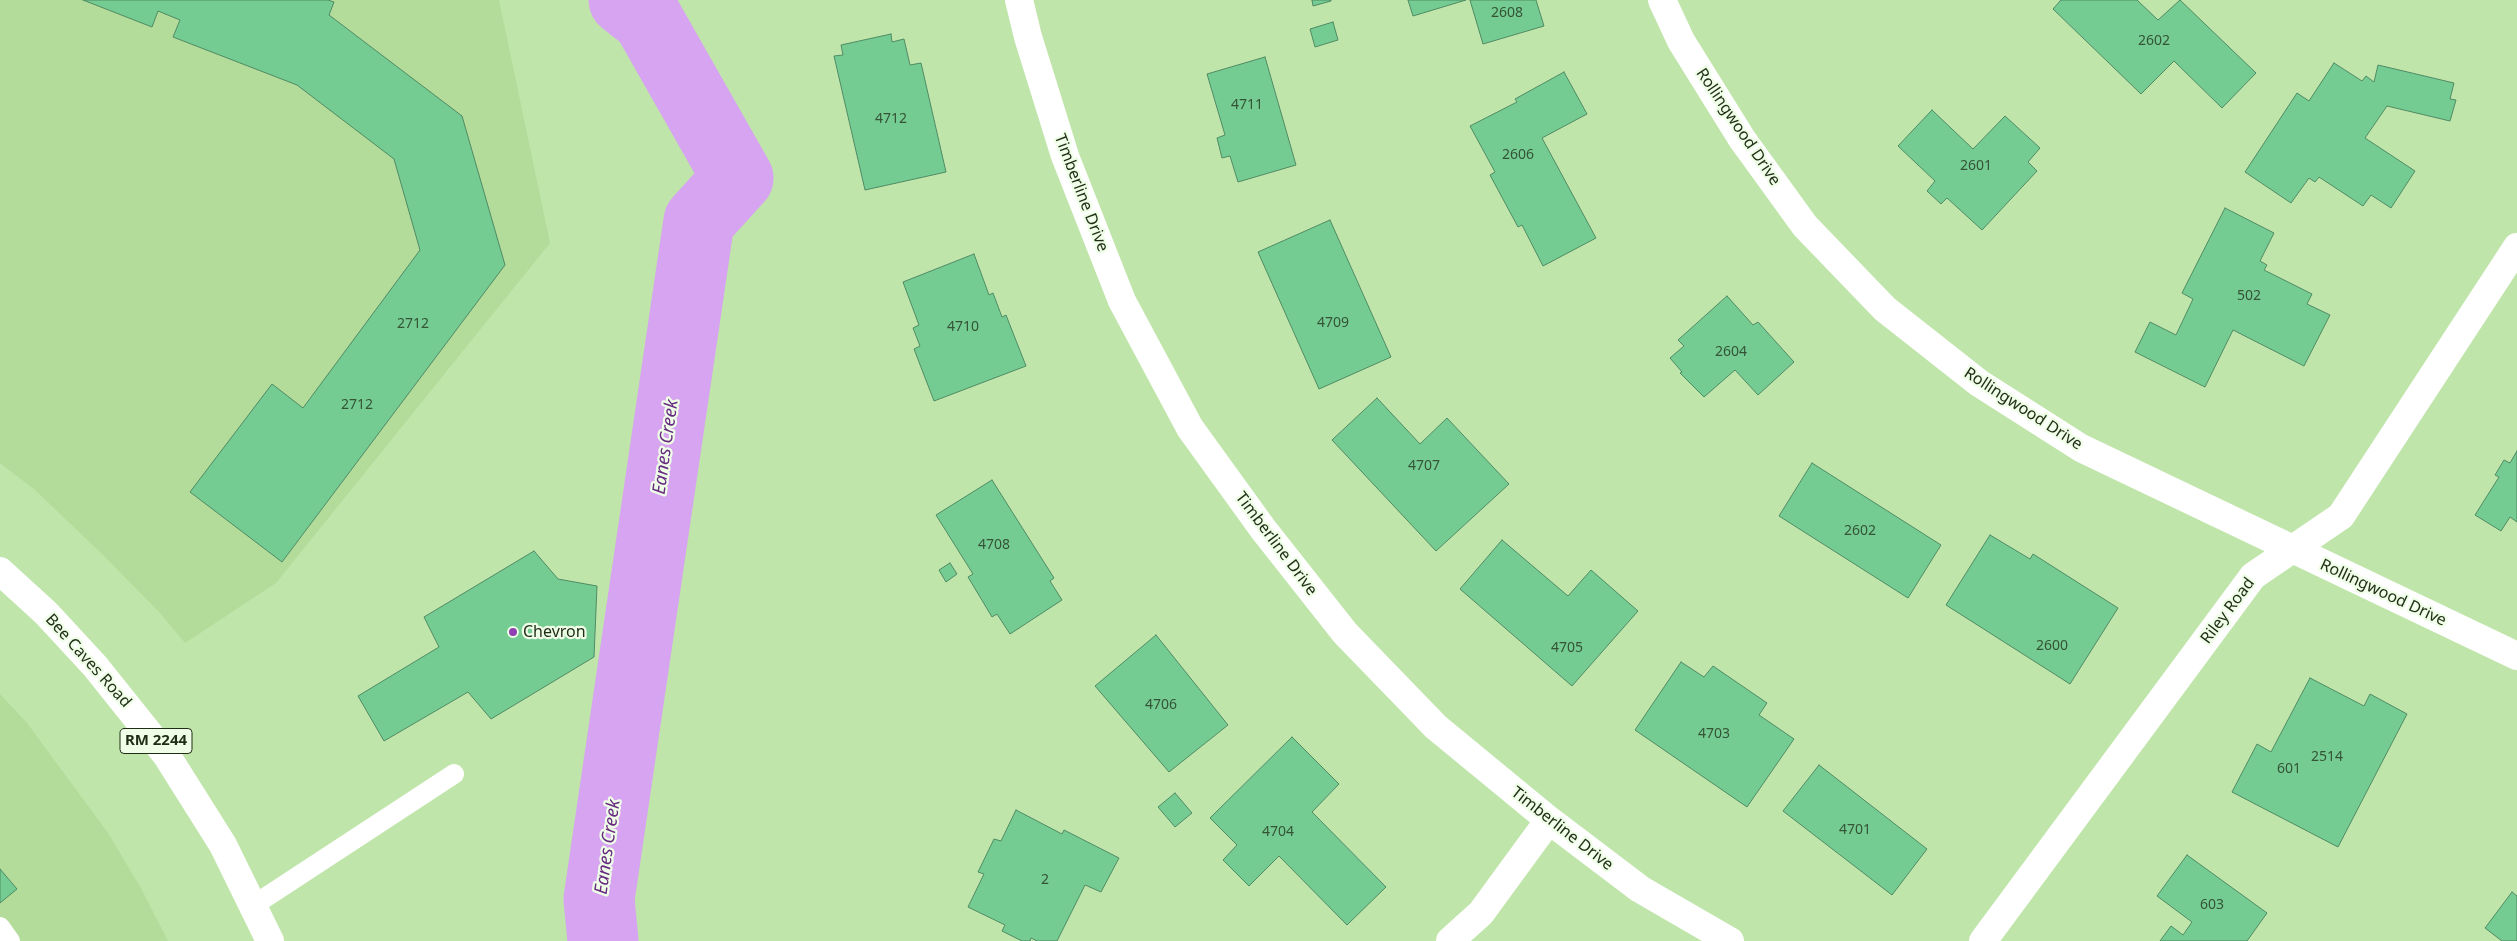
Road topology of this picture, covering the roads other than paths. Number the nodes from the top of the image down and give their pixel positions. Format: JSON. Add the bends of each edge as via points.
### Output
{"nodes":[{"id":1,"x":1019,"y":0,"type":"edge"},
{"id":2,"x":1662,"y":0,"type":"edge"},
{"id":3,"x":2517,"y":247,"type":"edge"},
{"id":4,"x":2291,"y":550,"type":"junction"},
{"id":5,"x":0,"y":571,"type":"edge"},
{"id":6,"x":2517,"y":656,"type":"edge"},
{"id":7,"x":454,"y":774,"type":"dead end"},
{"id":8,"x":1548,"y":820,"type":"junction"},
{"id":9,"x":254,"y":905,"type":"junction"},
{"id":10,"x":0,"y":927,"type":"edge"},
{"id":11,"x":10,"y":941,"type":"edge"},
{"id":12,"x":270,"y":941,"type":"edge"},
{"id":13,"x":1450,"y":941,"type":"edge"},
{"id":14,"x":1730,"y":941,"type":"edge"},
{"id":15,"x":1983,"y":941,"type":"edge"}],
"edges":[{"from":1,"to":8,"type":"street","name":"Timberline Drive","via":[[1064,156],[1122,301],[1190,428],[1344,633],[1436,727]]},
{"from":2,"to":4,"type":"street","name":"Rollingwood Drive","via":[[1681,41],[1742,139],[1805,226],[1885,309],[1979,383],[2081,448]]},
{"from":3,"to":4,"type":"street","name":"Riley Road","via":[[2340,516]]},
{"from":4,"to":6,"type":"street","name":"Rollingwood Drive"},
{"from":4,"to":15,"type":"street","name":"Riley Road","via":[[2253,576]]},
{"from":5,"to":9,"type":"street","name":"Bee Caves Road","number":"RM 2244","via":[[62,630],[147,730],[205,814]]},
{"from":7,"to":9,"type":"lane"},
{"from":8,"to":13,"type":"street","via":[[1481,913]]},
{"from":8,"to":14,"type":"street","name":"Timberline Drive","via":[[1640,889]]},
{"from":9,"to":12,"type":"street","name":"Bee Caves Road","number":"RM 2244"},
{"from":10,"to":11,"type":"lane"}]}
